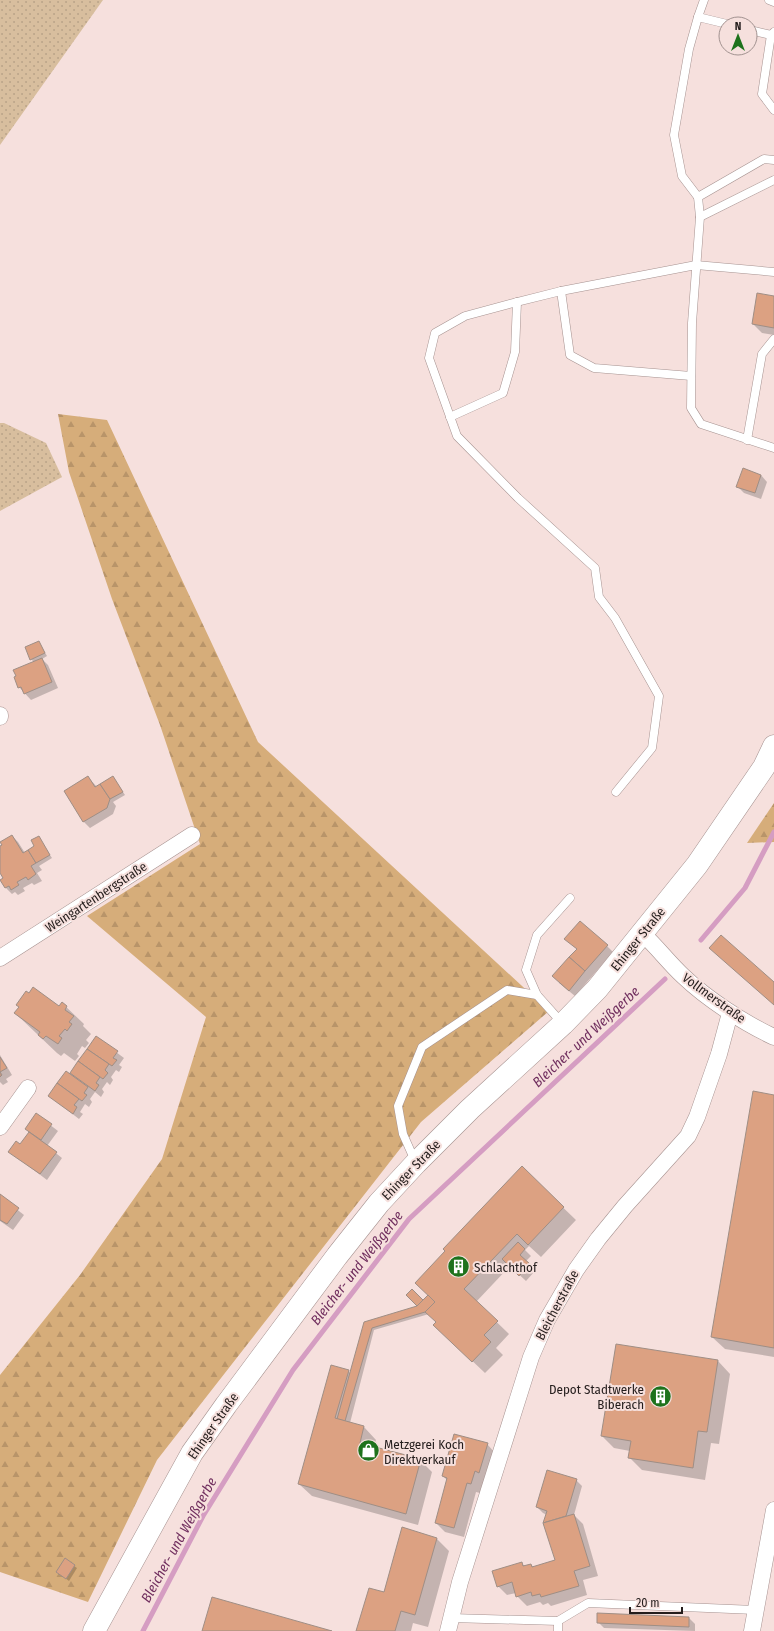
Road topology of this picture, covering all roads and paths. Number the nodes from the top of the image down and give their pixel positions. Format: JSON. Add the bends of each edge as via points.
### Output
{"nodes":[{"id":1,"x":704,"y":0,"type":"edge"},
{"id":2,"x":769,"y":0,"type":"edge"},
{"id":3,"x":774,"y":2,"type":"edge"},
{"id":4,"x":698,"y":17,"type":"junction"},
{"id":5,"x":718,"y":22,"type":"edge"},
{"id":6,"x":758,"y":31,"type":"edge"},
{"id":7,"x":773,"y":34,"type":"edge"},
{"id":8,"x":774,"y":110,"type":"edge"},
{"id":9,"x":774,"y":160,"type":"edge"},
{"id":10,"x":774,"y":180,"type":"edge"},
{"id":11,"x":698,"y":197,"type":"junction"},
{"id":12,"x":700,"y":217,"type":"junction"},
{"id":13,"x":696,"y":265,"type":"junction"},
{"id":14,"x":774,"y":272,"type":"edge"},
{"id":15,"x":561,"y":291,"type":"junction"},
{"id":16,"x":517,"y":302,"type":"junction"},
{"id":17,"x":774,"y":339,"type":"edge"},
{"id":18,"x":691,"y":376,"type":"junction"},
{"id":19,"x":450,"y":417,"type":"junction"},
{"id":20,"x":746,"y":440,"type":"junction"},
{"id":21,"x":774,"y":448,"type":"edge"},
{"id":22,"x":774,"y":746,"type":"edge"},
{"id":23,"x":616,"y":792,"type":"dead end"},
{"id":24,"x":192,"y":835,"type":"dead end"},
{"id":25,"x":570,"y":898,"type":"dead end"},
{"id":26,"x":643,"y":934,"type":"junction"},
{"id":27,"x":0,"y":958,"type":"edge"},
{"id":28,"x":537,"y":995,"type":"junction"},
{"id":29,"x":730,"y":1013,"type":"junction"},
{"id":30,"x":556,"y":1017,"type":"junction"},
{"id":31,"x":773,"y":1035,"type":"edge"},
{"id":32,"x":28,"y":1088,"type":"dead end"},
{"id":33,"x":0,"y":1127,"type":"edge"},
{"id":34,"x":416,"y":1163,"type":"junction"},
{"id":35,"x":774,"y":1510,"type":"edge"},
{"id":36,"x":755,"y":1610,"type":"junction"},
{"id":37,"x":558,"y":1621,"type":"junction"},
{"id":38,"x":449,"y":1625,"type":"edge"},
{"id":39,"x":94,"y":1631,"type":"edge"},
{"id":40,"x":558,"y":1631,"type":"edge"},
{"id":41,"x":752,"y":1631,"type":"edge"}],
"edges":[{"from":1,"to":4,"type":"lane"},
{"from":2,"to":3,"type":"lane"},
{"from":4,"to":5,"type":"lane"},
{"from":4,"to":11,"type":"lane","via":[[689,48],[674,135],[682,176]]},
{"from":6,"to":7,"type":"lane"},
{"from":7,"to":8,"type":"lane","via":[[762,94]]},
{"from":9,"to":11,"type":"lane","via":[[764,159]]},
{"from":10,"to":12,"type":"lane"},
{"from":11,"to":12,"type":"lane"},
{"from":12,"to":13,"type":"lane"},
{"from":13,"to":14,"type":"lane"},
{"from":13,"to":15,"type":"lane"},
{"from":13,"to":18,"type":"lane"},
{"from":15,"to":16,"type":"lane"},
{"from":15,"to":18,"type":"lane","via":[[570,355],[594,368]]},
{"from":16,"to":19,"type":"lane","via":[[515,352],[503,393]]},
{"from":16,"to":19,"type":"lane","via":[[465,316],[435,333],[428,358]]},
{"from":17,"to":20,"type":"lane","via":[[762,354]]},
{"from":18,"to":20,"type":"lane","via":[[691,408],[701,424]]},
{"from":19,"to":23,"type":"lane","via":[[457,436],[518,498],[595,568],[599,597],[615,618],[658,696],[652,748]]},
{"from":20,"to":21,"type":"lane"},
{"from":22,"to":26,"type":"main road","name":"Ehinger Straße","via":[[764,767],[698,865]]},
{"from":24,"to":27,"type":"street","name":"Weingartenbergstraße"},
{"from":25,"to":28,"type":"lane","via":[[537,935],[526,970]]},
{"from":26,"to":29,"type":"street","name":"Vollmerstraße","via":[[683,976]]},
{"from":26,"to":30,"type":"main road","name":"Ehinger Straße","via":[[597,989]]},
{"from":28,"to":30,"type":"lane"},
{"from":28,"to":34,"type":"lane","via":[[507,990],[422,1046],[398,1106],[403,1134]]},
{"from":29,"to":31,"type":"street","name":"Vollmerstraße"},
{"from":29,"to":38,"type":"street","name":"Bleicherstraße","via":[[719,1054],[697,1118],[688,1136],[598,1239],[576,1270],[547,1320],[531,1357],[460,1582]]},
{"from":30,"to":34,"type":"main road","name":"Ehinger Straße"},
{"from":32,"to":33,"type":"street"},
{"from":34,"to":39,"type":"main road","name":"Ehinger Straße","via":[[379,1203],[337,1256],[192,1453]]},
{"from":35,"to":36,"type":"street"},
{"from":36,"to":37,"type":"lane","via":[[588,1602]]},
{"from":36,"to":41,"type":"street"},
{"from":37,"to":38,"type":"lane"},
{"from":37,"to":40,"type":"lane"}]}
